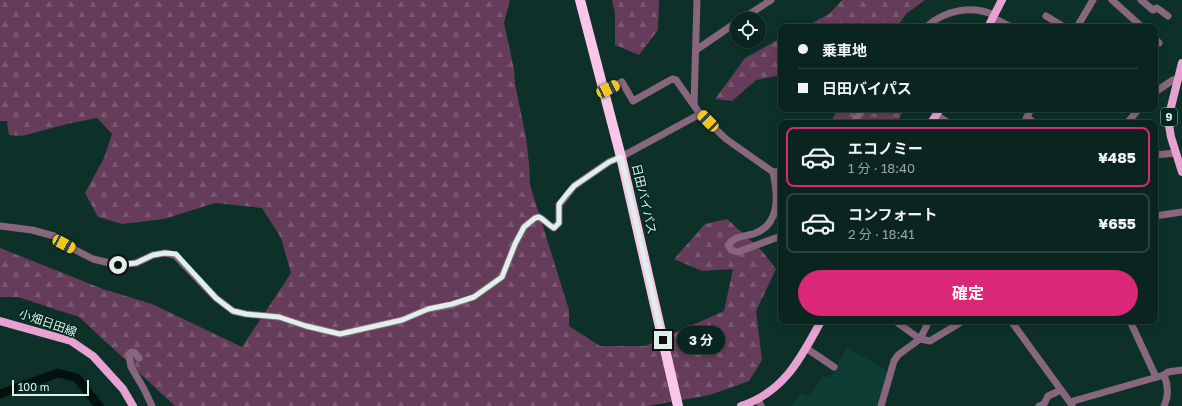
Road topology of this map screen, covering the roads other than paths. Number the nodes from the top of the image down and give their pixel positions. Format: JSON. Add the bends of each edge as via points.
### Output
{"nodes":[{"id":1,"x":580,"y":0,"type":"edge"},
{"id":2,"x":696,"y":0,"type":"edge"},
{"id":3,"x":771,"y":0,"type":"edge"},
{"id":4,"x":1093,"y":0,"type":"edge"},
{"id":5,"x":1112,"y":0,"type":"edge"},
{"id":6,"x":1141,"y":0,"type":"edge"},
{"id":7,"x":1000,"y":1,"type":"edge"},
{"id":8,"x":753,"y":12,"type":"edge"},
{"id":9,"x":993,"y":16,"type":"junction"},
{"id":10,"x":1046,"y":16,"type":"dead end"},
{"id":11,"x":1168,"y":16,"type":"dead end"},
{"id":12,"x":930,"y":24,"type":"edge"},
{"id":13,"x":989,"y":24,"type":"edge"},
{"id":14,"x":1006,"y":24,"type":"edge"},
{"id":15,"x":1059,"y":24,"type":"edge"},
{"id":16,"x":1079,"y":24,"type":"edge"},
{"id":17,"x":1139,"y":24,"type":"edge"},
{"id":18,"x":730,"y":27,"type":"edge"},
{"id":19,"x":696,"y":50,"type":"junction"},
{"id":20,"x":1182,"y":63,"type":"edge"},
{"id":21,"x":1178,"y":79,"type":"junction"},
{"id":22,"x":1158,"y":90,"type":"edge"},
{"id":23,"x":604,"y":91,"type":"junction"},
{"id":24,"x":694,"y":105,"type":"junction"},
{"id":25,"x":938,"y":112,"type":"edge"},
{"id":26,"x":1136,"y":112,"type":"edge"},
{"id":27,"x":700,"y":114,"type":"junction"},
{"id":28,"x":946,"y":120,"type":"edge"},
{"id":29,"x":1130,"y":120,"type":"edge"},
{"id":30,"x":1176,"y":153,"type":"junction"},
{"id":31,"x":1158,"y":155,"type":"edge"},
{"id":32,"x":621,"y":157,"type":"junction"},
{"id":33,"x":777,"y":171,"type":"edge"},
{"id":34,"x":1182,"y":172,"type":"edge"},
{"id":35,"x":1182,"y":212,"type":"edge"},
{"id":36,"x":1158,"y":216,"type":"edge"},
{"id":37,"x":0,"y":226,"type":"edge"},
{"id":38,"x":778,"y":237,"type":"edge"},
{"id":39,"x":0,"y":321,"type":"edge"},
{"id":40,"x":819,"y":324,"type":"edge"},
{"id":41,"x":900,"y":324,"type":"edge"},
{"id":42,"x":928,"y":324,"type":"edge"},
{"id":43,"x":958,"y":324,"type":"edge"},
{"id":44,"x":1013,"y":324,"type":"edge"},
{"id":45,"x":1131,"y":324,"type":"edge"},
{"id":46,"x":920,"y":339,"type":"junction"},
{"id":47,"x":806,"y":348,"type":"junction"},
{"id":48,"x":139,"y":358,"type":"dead end"},
{"id":49,"x":834,"y":367,"type":"dead end"},
{"id":50,"x":1182,"y":370,"type":"edge"},
{"id":51,"x":1164,"y":375,"type":"junction"},
{"id":52,"x":1156,"y":377,"type":"junction"},
{"id":53,"x":1061,"y":390,"type":"junction"},
{"id":54,"x":760,"y":402,"type":"edge"},
{"id":55,"x":1071,"y":404,"type":"edge"},
{"id":56,"x":133,"y":406,"type":"edge"},
{"id":57,"x":152,"y":406,"type":"edge"},
{"id":58,"x":678,"y":406,"type":"edge"},
{"id":59,"x":741,"y":406,"type":"edge"},
{"id":60,"x":881,"y":406,"type":"edge"},
{"id":61,"x":1039,"y":406,"type":"edge"},
{"id":62,"x":1164,"y":406,"type":"edge"}],
"edges":[{"from":1,"to":23,"type":"highway","name":"日田バイパス"},
{"from":2,"to":19,"type":"street"},
{"from":3,"to":8,"type":"street"},
{"from":4,"to":16,"type":"street"},
{"from":5,"to":17,"type":"street"},
{"from":6,"to":11,"type":"street","via":[[1153,10],[1157,8]]},
{"from":7,"to":9,"type":"main road"},
{"from":9,"to":12,"type":"street","via":[[978,10],[961,10],[939,17]]},
{"from":9,"to":13,"type":"main road"},
{"from":9,"to":14,"type":"street"},
{"from":10,"to":15,"type":"street"},
{"from":18,"to":19,"type":"street"},
{"from":19,"to":24,"type":"street"},
{"from":20,"to":21,"type":"main road","number":"9"},
{"from":21,"to":22,"type":"street"},
{"from":21,"to":30,"type":"main road","number":"9","via":[[1168,119]]},
{"from":23,"to":24,"type":"street","via":[[622,82],[634,101],[672,79],[676,80]]},
{"from":23,"to":32,"type":"highway","name":"日田バイパス"},
{"from":24,"to":27,"type":"street"},
{"from":25,"to":28,"type":"street"},
{"from":26,"to":29,"type":"street"},
{"from":27,"to":32,"type":"street"},
{"from":27,"to":33,"type":"street","via":[[726,139]]},
{"from":30,"to":31,"type":"street"},
{"from":30,"to":34,"type":"main road","number":"9"},
{"from":32,"to":37,"type":"street","via":[[574,186],[559,204],[559,223],[554,228],[539,217],[524,227],[502,277],[474,297],[428,309],[402,320],[340,334],[279,317],[233,311],[216,298],[176,254],[153,255],[136,263],[118,265],[92,259],[54,236]]},
{"from":32,"to":58,"type":"highway","name":"日田バイパス"},
{"from":33,"to":38,"type":"street","via":[[775,213],[768,224],[754,234],[731,240],[728,245],[730,250],[738,252]]},
{"from":35,"to":36,"type":"street"},
{"from":39,"to":56,"type":"main road","name":"小畑日田線","via":[[71,341],[93,356],[122,389]]},
{"from":40,"to":47,"type":"main road"},
{"from":41,"to":46,"type":"street"},
{"from":42,"to":46,"type":"street"},
{"from":43,"to":46,"type":"street","via":[[930,340]]},
{"from":44,"to":53,"type":"street"},
{"from":45,"to":52,"type":"street"},
{"from":46,"to":60,"type":"street","via":[[894,361]]},
{"from":47,"to":49,"type":"street"},
{"from":47,"to":54,"type":"main road","via":[[788,375]]},
{"from":48,"to":57,"type":"street","via":[[131,352],[131,367]]},
{"from":50,"to":51,"type":"street"},
{"from":51,"to":52,"type":"street"},
{"from":51,"to":62,"type":"street","via":[[1167,385],[1167,400]]},
{"from":52,"to":55,"type":"street"},
{"from":53,"to":55,"type":"street"},
{"from":53,"to":61,"type":"street","via":[[1048,396],[1044,404]]},
{"from":54,"to":59,"type":"main road"}]}
